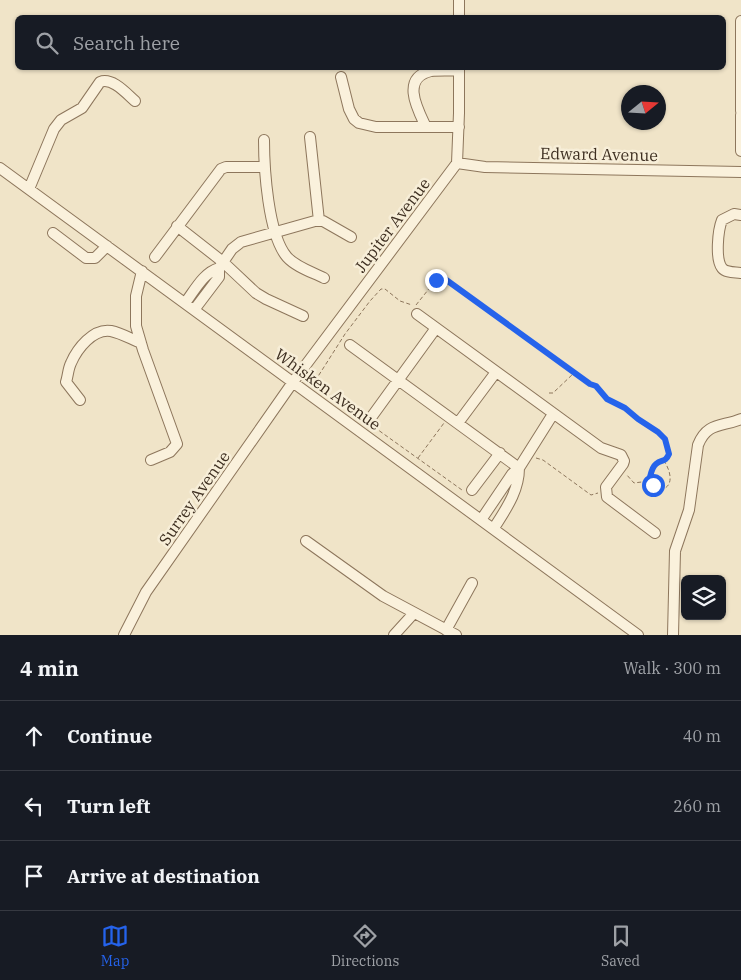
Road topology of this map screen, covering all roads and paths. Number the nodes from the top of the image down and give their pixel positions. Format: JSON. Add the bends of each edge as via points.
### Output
{"nodes":[{"id":1,"x":459,"y":0,"type":"edge"},
{"id":2,"x":459,"y":15,"type":"edge"},
{"id":3,"x":740,"y":20,"type":"edge"},
{"id":4,"x":446,"y":70,"type":"edge"},
{"id":5,"x":459,"y":70,"type":"edge"},
{"id":6,"x":341,"y":77,"type":"dead end"},
{"id":7,"x":135,"y":101,"type":"dead end"},
{"id":8,"x":741,"y":111,"type":"edge"},
{"id":9,"x":741,"y":115,"type":"edge"},
{"id":10,"x":426,"y":127,"type":"junction"},
{"id":11,"x":459,"y":127,"type":"junction"},
{"id":12,"x":310,"y":137,"type":"dead end"},
{"id":13,"x":264,"y":140,"type":"dead end"},
{"id":14,"x":741,"y":151,"type":"edge"},
{"id":15,"x":457,"y":163,"type":"junction"},
{"id":16,"x":264,"y":167,"type":"junction"},
{"id":17,"x":0,"y":168,"type":"edge"},
{"id":18,"x":741,"y":172,"type":"edge"},
{"id":19,"x":29,"y":189,"type":"junction"},
{"id":20,"x":741,"y":215,"type":"edge"},
{"id":21,"x":319,"y":221,"type":"junction"},
{"id":22,"x":177,"y":226,"type":"junction"},
{"id":23,"x":275,"y":232,"type":"junction"},
{"id":24,"x":53,"y":233,"type":"dead end"},
{"id":25,"x":351,"y":237,"type":"dead end"},
{"id":26,"x":106,"y":246,"type":"junction"},
{"id":27,"x":155,"y":257,"type":"dead end"},
{"id":28,"x":221,"y":265,"type":"junction"},
{"id":29,"x":142,"y":271,"type":"junction"},
{"id":30,"x":741,"y":272,"type":"edge"},
{"id":31,"x":324,"y":278,"type":"dead end"},
{"id":32,"x":198,"y":286,"type":"junction"},
{"id":33,"x":207,"y":294,"type":"junction"},
{"id":34,"x":185,"y":303,"type":"junction"},
{"id":35,"x":194,"y":310,"type":"junction"},
{"id":36,"x":417,"y":314,"type":"dead end"},
{"id":37,"x":303,"y":316,"type":"dead end"},
{"id":38,"x":436,"y":328,"type":"junction"},
{"id":39,"x":141,"y":343,"type":"junction"},
{"id":40,"x":350,"y":345,"type":"dead end"},
{"id":41,"x":496,"y":372,"type":"junction"},
{"id":42,"x":574,"y":372,"type":"junction"},
{"id":43,"x":398,"y":380,"type":"junction"},
{"id":44,"x":293,"y":382,"type":"junction"},
{"id":45,"x":549,"y":393,"type":"dead end"},
{"id":46,"x":80,"y":400,"type":"dead end"},
{"id":47,"x":553,"y":414,"type":"junction"},
{"id":48,"x":449,"y":417,"type":"junction"},
{"id":49,"x":741,"y":419,"type":"edge"},
{"id":50,"x":367,"y":421,"type":"junction"},
{"id":51,"x":458,"y":424,"type":"junction"},
{"id":52,"x":528,"y":452,"type":"junction"},
{"id":53,"x":500,"y":453,"type":"junction"},
{"id":54,"x":418,"y":458,"type":"junction"},
{"id":55,"x":151,"y":460,"type":"dead end"},
{"id":56,"x":664,"y":461,"type":"junction"},
{"id":57,"x":519,"y":468,"type":"junction"},
{"id":58,"x":620,"y":469,"type":"junction"},
{"id":59,"x":649,"y":481,"type":"junction"},
{"id":60,"x":472,"y":490,"type":"joint"},
{"id":61,"x":605,"y":490,"type":"junction"},
{"id":62,"x":482,"y":520,"type":"junction"},
{"id":63,"x":494,"y":528,"type":"junction"},
{"id":64,"x":655,"y":533,"type":"dead end"},
{"id":65,"x":306,"y":541,"type":"dead end"},
{"id":66,"x":472,"y":582,"type":"dead end"},
{"id":67,"x":416,"y":615,"type":"junction"},
{"id":68,"x":446,"y":630,"type":"junction"},
{"id":69,"x":124,"y":635,"type":"edge"},
{"id":70,"x":394,"y":635,"type":"edge"},
{"id":71,"x":401,"y":635,"type":"edge"},
{"id":72,"x":456,"y":635,"type":"edge"},
{"id":73,"x":638,"y":635,"type":"edge"},
{"id":74,"x":673,"y":635,"type":"edge"}],
"edges":[{"from":1,"to":2,"type":"street"},
{"from":3,"to":8,"type":"street"},
{"from":4,"to":10,"type":"street","via":[[424,74],[413,94]]},
{"from":5,"to":11,"type":"street"},
{"from":6,"to":10,"type":"street","via":[[349,109],[359,123],[376,127]]},
{"from":7,"to":19,"type":"street","via":[[108,81],[100,82],[82,108],[59,122],[54,129]]},
{"from":9,"to":14,"type":"street"},
{"from":10,"to":11,"type":"street"},
{"from":11,"to":15,"type":"street"},
{"from":12,"to":21,"type":"street"},
{"from":13,"to":16,"type":"street"},
{"from":15,"to":18,"type":"street","name":"Edward Avenue","via":[[484,167]]},
{"from":15,"to":44,"type":"street","name":"Jupiter Avenue"},
{"from":16,"to":22,"type":"street","via":[[220,169]]},
{"from":16,"to":23,"type":"street"},
{"from":17,"to":19,"type":"street","name":"Whisken Avenue"},
{"from":19,"to":26,"type":"street","name":"Whisken Avenue"},
{"from":20,"to":30,"type":"street","via":[[734,214],[722,220],[718,239],[721,266],[728,272]]},
{"from":21,"to":23,"type":"street"},
{"from":21,"to":25,"type":"street"},
{"from":22,"to":27,"type":"street"},
{"from":22,"to":28,"type":"street"},
{"from":23,"to":28,"type":"street","via":[[241,242]]},
{"from":23,"to":31,"type":"street","via":[[286,256]]},
{"from":24,"to":26,"type":"street","via":[[86,258],[95,258]]},
{"from":26,"to":29,"type":"street","name":"Whisken Avenue"},
{"from":28,"to":32,"type":"street","via":[[210,271]]},
{"from":28,"to":33,"type":"street","via":[[219,277]]},
{"from":28,"to":37,"type":"street","via":[[266,299]]},
{"from":29,"to":34,"type":"street","name":"Whisken Avenue"},
{"from":29,"to":39,"type":"street","via":[[135,311]]},
{"from":32,"to":33,"type":"street"},
{"from":32,"to":34,"type":"street"},
{"from":33,"to":35,"type":"street"},
{"from":34,"to":35,"type":"street","name":"Whisken Avenue"},
{"from":35,"to":44,"type":"street","name":"Whisken Avenue"},
{"from":36,"to":38,"type":"street"},
{"from":38,"to":41,"type":"street"},
{"from":38,"to":43,"type":"street"},
{"from":39,"to":46,"type":"street","via":[[109,331],[92,336],[77,352],[66,382]]},
{"from":39,"to":55,"type":"street","via":[[176,441],[170,452]]},
{"from":40,"to":43,"type":"street"},
{"from":41,"to":47,"type":"street"},
{"from":41,"to":51,"type":"street"},
{"from":42,"to":45,"type":"path","via":[[554,393]]},
{"from":42,"to":50,"type":"path","via":[[445,279],[436,280],[415,307],[381,289],[317,378],[317,385]]},
{"from":42,"to":56,"type":"path","via":[[596,386],[607,399],[662,435],[669,449],[669,456]]},
{"from":43,"to":48,"type":"street"},
{"from":43,"to":50,"type":"street"},
{"from":44,"to":62,"type":"street","name":"Whisken Avenue"},
{"from":44,"to":69,"type":"street","name":"Surrey Avenue","via":[[146,592]]},
{"from":47,"to":52,"type":"street"},
{"from":47,"to":58,"type":"street","via":[[601,448],[622,455],[624,461]]},
{"from":48,"to":51,"type":"street"},
{"from":48,"to":54,"type":"path"},
{"from":49,"to":74,"type":"street","via":[[708,429],[698,444],[689,510],[675,551]]},
{"from":50,"to":54,"type":"path"},
{"from":51,"to":53,"type":"street"},
{"from":52,"to":57,"type":"street"},
{"from":52,"to":61,"type":"path","via":[[591,495]]},
{"from":53,"to":57,"type":"street"},
{"from":53,"to":60,"type":"street"},
{"from":54,"to":60,"type":"path","via":[[464,490]]},
{"from":56,"to":59,"type":"path","via":[[654,466]]},
{"from":56,"to":59,"type":"path","via":[[670,473],[669,485],[660,490]]},
{"from":57,"to":62,"type":"street"},
{"from":57,"to":63,"type":"street","via":[[519,481]]},
{"from":58,"to":59,"type":"path","via":[[634,483]]},
{"from":58,"to":61,"type":"street"},
{"from":61,"to":64,"type":"street","via":[[609,500]]},
{"from":62,"to":63,"type":"street","name":"Whisken Avenue"},
{"from":63,"to":73,"type":"street","name":"Whisken Avenue"},
{"from":65,"to":67,"type":"street","via":[[383,596]]},
{"from":66,"to":68,"type":"street"},
{"from":67,"to":68,"type":"street"},
{"from":67,"to":70,"type":"street"},
{"from":67,"to":71,"type":"street"},
{"from":68,"to":72,"type":"street"}]}
